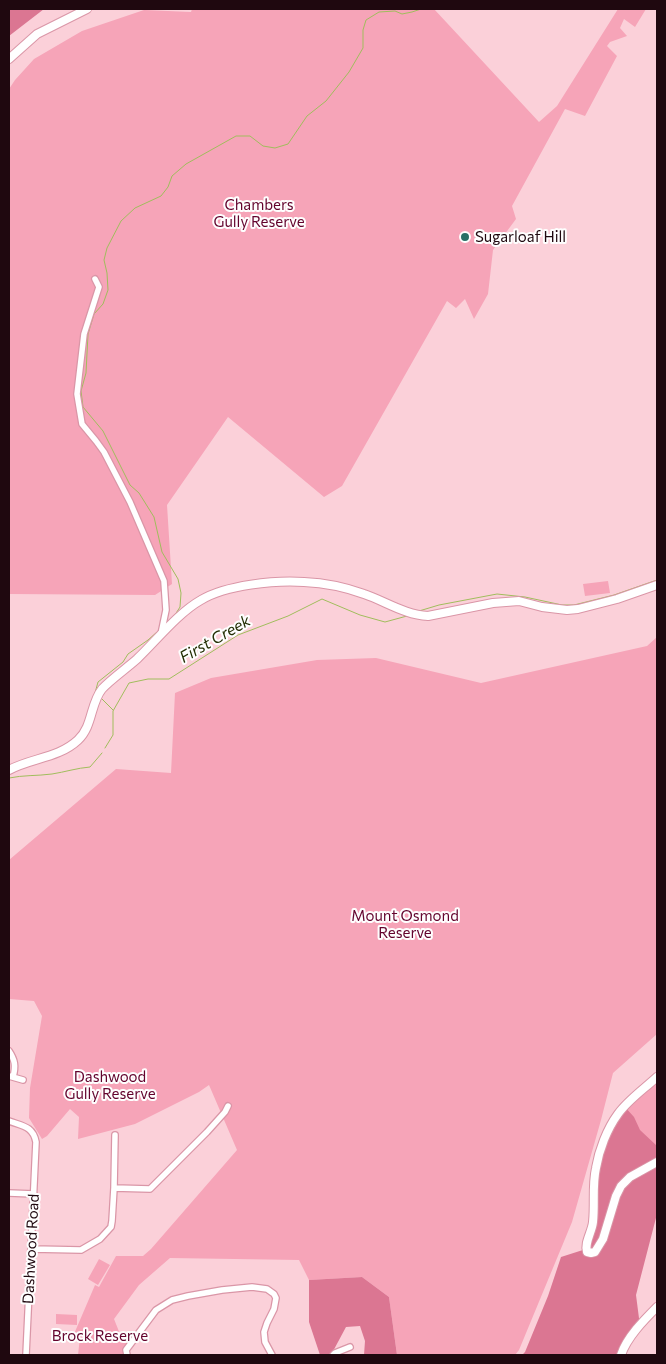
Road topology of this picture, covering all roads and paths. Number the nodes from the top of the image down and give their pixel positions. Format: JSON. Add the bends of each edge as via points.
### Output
{"nodes":[{"id":1,"x":87,"y":9,"type":"edge"},
{"id":2,"x":9,"y":59,"type":"edge"},
{"id":3,"x":95,"y":279,"type":"dead end"},
{"id":4,"x":657,"y":585,"type":"edge"},
{"id":5,"x":161,"y":636,"type":"junction"},
{"id":6,"x":9,"y":770,"type":"edge"},
{"id":7,"x":9,"y":1051,"type":"edge"},
{"id":8,"x":11,"y":1076,"type":"edge"},
{"id":9,"x":657,"y":1077,"type":"edge"},
{"id":10,"x":23,"y":1080,"type":"dead end"},
{"id":11,"x":228,"y":1106,"type":"dead end"},
{"id":12,"x":9,"y":1121,"type":"edge"},
{"id":13,"x":115,"y":1135,"type":"dead end"},
{"id":14,"x":657,"y":1162,"type":"edge"},
{"id":15,"x":114,"y":1188,"type":"junction"},
{"id":16,"x":9,"y":1193,"type":"edge"},
{"id":17,"x":34,"y":1194,"type":"junction"},
{"id":18,"x":32,"y":1249,"type":"junction"},
{"id":19,"x":657,"y":1307,"type":"edge"},
{"id":20,"x":350,"y":1347,"type":"dead end"},
{"id":21,"x":26,"y":1355,"type":"edge"},
{"id":22,"x":127,"y":1355,"type":"edge"},
{"id":23,"x":272,"y":1355,"type":"edge"},
{"id":24,"x":333,"y":1355,"type":"edge"},
{"id":25,"x":621,"y":1355,"type":"edge"}],
"edges":[{"from":1,"to":2,"type":"street","via":[[36,34]]},
{"from":3,"to":5,"type":"street","via":[[99,287],[84,334],[77,394],[82,424],[104,452],[164,581],[166,610]]},
{"from":4,"to":5,"type":"street","via":[[578,609],[542,607],[519,601],[419,616],[336,586],[276,582],[215,593],[193,606]]},
{"from":5,"to":6,"type":"street","via":[[102,689],[88,727],[76,742],[55,754]]},
{"from":7,"to":8,"type":"street","via":[[16,1067]]},
{"from":8,"to":10,"type":"street"},
{"from":9,"to":14,"type":"street","via":[[621,1110],[602,1146],[596,1168],[593,1225],[587,1252],[595,1252],[603,1239],[621,1186]]},
{"from":11,"to":15,"type":"street","via":[[207,1132],[150,1188]]},
{"from":12,"to":17,"type":"street","name":"Dashwood Road","via":[[30,1129],[35,1138]]},
{"from":13,"to":15,"type":"street"},
{"from":15,"to":18,"type":"street","via":[[111,1227],[100,1240],[81,1250]]},
{"from":16,"to":17,"type":"street"},
{"from":17,"to":18,"type":"street","name":"Dashwood Road"},
{"from":18,"to":21,"type":"street","name":"Dashwood Road"},
{"from":19,"to":25,"type":"street","via":[[628,1341]]},
{"from":20,"to":24,"type":"street"},
{"from":22,"to":23,"type":"street","via":[[126,1350],[156,1310],[172,1300],[252,1287],[267,1288],[276,1298],[264,1332]]}]}
